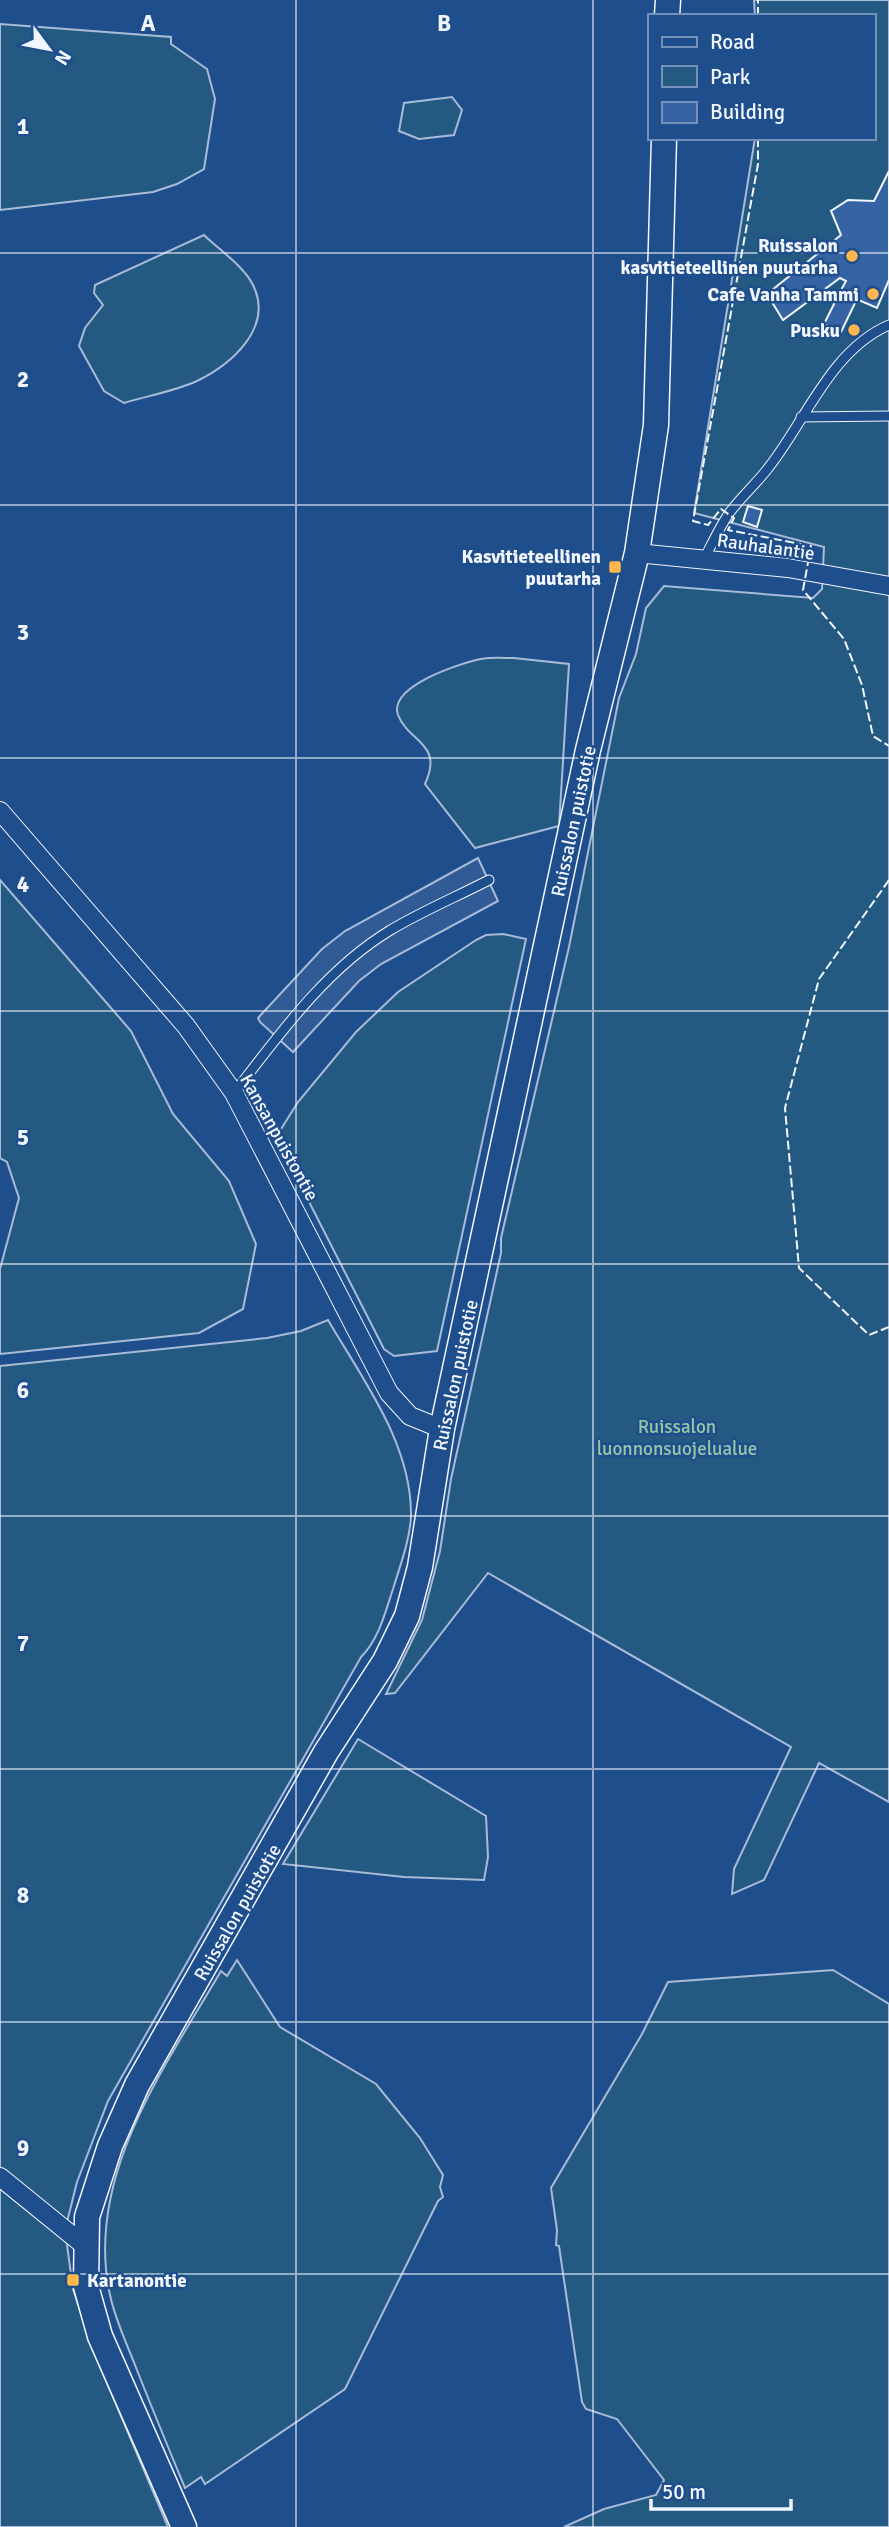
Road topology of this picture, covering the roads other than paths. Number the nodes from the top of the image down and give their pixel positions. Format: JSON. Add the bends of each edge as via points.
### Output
{"nodes":[{"id":1,"x":664,"y":140,"type":"edge"},
{"id":2,"x":889,"y":325,"type":"edge"},
{"id":3,"x":889,"y":416,"type":"edge"},
{"id":4,"x":801,"y":417,"type":"junction"},
{"id":5,"x":637,"y":553,"type":"junction"},
{"id":6,"x":704,"y":559,"type":"junction"},
{"id":7,"x":889,"y":586,"type":"edge"},
{"id":8,"x":0,"y":811,"type":"edge"},
{"id":9,"x":489,"y":880,"type":"dead end"},
{"id":10,"x":234,"y":1093,"type":"junction"},
{"id":11,"x":442,"y":1429,"type":"junction"},
{"id":12,"x":0,"y":2176,"type":"edge"},
{"id":13,"x":85,"y":2246,"type":"junction"},
{"id":14,"x":184,"y":2527,"type":"edge"}],
"edges":[{"from":1,"to":5,"type":"street","name":"Ruissalon puistotie","via":[[656,425]]},
{"from":2,"to":4,"type":"lane","via":[[871,333],[844,359]]},
{"from":3,"to":4,"type":"lane"},
{"from":4,"to":6,"type":"lane","via":[[770,466],[729,513]]},
{"from":5,"to":6,"type":"street","name":"Rauhalantie"},
{"from":5,"to":11,"type":"street","name":"Ruissalon puistotie","via":[[588,750]]},
{"from":6,"to":7,"type":"street","name":"Rauhalantie"},
{"from":8,"to":10,"type":"street","name":"Kansanpuistontie","via":[[186,1026]]},
{"from":9,"to":10,"type":"lane","via":[[388,931],[344,964]]},
{"from":10,"to":11,"type":"street","name":"Kansanpuistontie","via":[[389,1394],[410,1416]]},
{"from":11,"to":13,"type":"street","name":"Ruissalon puistotie","via":[[420,1567],[407,1616],[137,2085],[95,2188]]},
{"from":12,"to":13,"type":"street"},
{"from":13,"to":14,"type":"street","name":"Ruissalon puistotie","via":[[86,2286],[100,2336]]}]}
